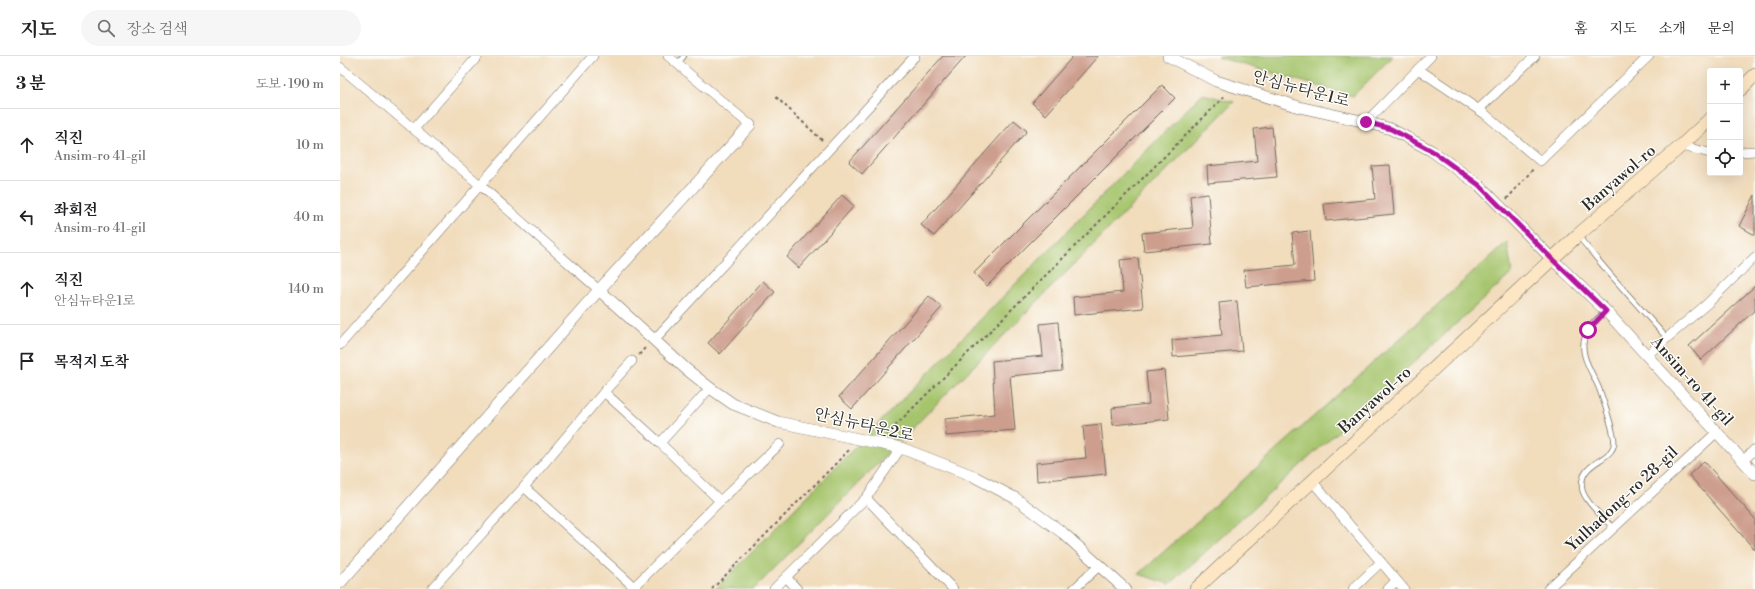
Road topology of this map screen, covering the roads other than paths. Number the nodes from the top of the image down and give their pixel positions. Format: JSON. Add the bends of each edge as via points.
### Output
{"nodes":[{"id":1,"x":478,"y":56,"type":"edge"},
{"id":2,"x":593,"y":56,"type":"edge"},
{"id":3,"x":668,"y":56,"type":"edge"},
{"id":4,"x":684,"y":56,"type":"edge"},
{"id":5,"x":915,"y":56,"type":"edge"},
{"id":6,"x":1168,"y":56,"type":"edge"},
{"id":7,"x":1432,"y":56,"type":"edge"},
{"id":8,"x":1535,"y":56,"type":"edge"},
{"id":9,"x":1649,"y":56,"type":"edge"},
{"id":10,"x":677,"y":64,"type":"junction"},
{"id":11,"x":340,"y":67,"type":"edge"},
{"id":12,"x":1418,"y":69,"type":"junction"},
{"id":13,"x":1755,"y":75,"type":"edge"},
{"id":14,"x":1743,"y":87,"type":"edge"},
{"id":15,"x":1479,"y":110,"type":"junction"},
{"id":16,"x":1366,"y":122,"type":"junction"},
{"id":17,"x":1707,"y":122,"type":"edge"},
{"id":18,"x":750,"y":125,"type":"joint"},
{"id":19,"x":414,"y":129,"type":"junction"},
{"id":20,"x":1682,"y":146,"type":"junction"},
{"id":21,"x":1755,"y":151,"type":"edge"},
{"id":22,"x":1707,"y":152,"type":"edge"},
{"id":23,"x":1743,"y":152,"type":"edge"},
{"id":24,"x":480,"y":185,"type":"junction"},
{"id":25,"x":1578,"y":236,"type":"junction"},
{"id":26,"x":1755,"y":257,"type":"edge"},
{"id":27,"x":1553,"y":260,"type":"junction"},
{"id":28,"x":599,"y":290,"type":"junction"},
{"id":29,"x":1606,"y":311,"type":"junction"},
{"id":30,"x":1667,"y":338,"type":"junction"},
{"id":31,"x":654,"y":340,"type":"junction"},
{"id":32,"x":340,"y":345,"type":"edge"},
{"id":33,"x":1647,"y":356,"type":"junction"},
{"id":34,"x":632,"y":361,"type":"road end"},
{"id":35,"x":710,"y":388,"type":"junction"},
{"id":36,"x":604,"y":392,"type":"junction"},
{"id":37,"x":1717,"y":432,"type":"junction"},
{"id":38,"x":660,"y":443,"type":"junction"},
{"id":39,"x":780,"y":444,"type":"dead end"},
{"id":40,"x":901,"y":448,"type":"junction"},
{"id":41,"x":1755,"y":449,"type":"edge"},
{"id":42,"x":1743,"y":461,"type":"junction"},
{"id":43,"x":1755,"y":474,"type":"edge"},
{"id":44,"x":1312,"y":481,"type":"junction"},
{"id":45,"x":524,"y":487,"type":"junction"},
{"id":46,"x":866,"y":498,"type":"junction"},
{"id":47,"x":720,"y":501,"type":"junction"},
{"id":48,"x":1613,"y":528,"type":"junction"},
{"id":49,"x":1381,"y":562,"type":"junction"},
{"id":50,"x":1100,"y":565,"type":"junction"},
{"id":51,"x":786,"y":577,"type":"junction"},
{"id":52,"x":1396,"y":581,"type":"junction"},
{"id":53,"x":340,"y":582,"type":"edge"},
{"id":54,"x":633,"y":588,"type":"edge"},
{"id":55,"x":432,"y":589,"type":"edge"},
{"id":56,"x":774,"y":589,"type":"edge"},
{"id":57,"x":797,"y":589,"type":"edge"},
{"id":58,"x":953,"y":589,"type":"edge"},
{"id":59,"x":1074,"y":589,"type":"edge"},
{"id":60,"x":1125,"y":589,"type":"edge"},
{"id":61,"x":1196,"y":589,"type":"edge"},
{"id":62,"x":1352,"y":589,"type":"edge"},
{"id":63,"x":1388,"y":589,"type":"edge"},
{"id":64,"x":1404,"y":589,"type":"edge"},
{"id":65,"x":1548,"y":589,"type":"edge"}],
"edges":[{"from":1,"to":19,"type":"street"},
{"from":2,"to":24,"type":"street"},
{"from":3,"to":10,"type":"street"},
{"from":4,"to":10,"type":"lane"},
{"from":5,"to":31,"type":"street"},
{"from":6,"to":16,"type":"street","name":"안심뉴타운1로","via":[[1216,81],[1298,108]]},
{"from":7,"to":12,"type":"street"},
{"from":8,"to":15,"type":"street"},
{"from":9,"to":15,"type":"street","via":[[1540,161]]},
{"from":10,"to":18,"type":"street"},
{"from":11,"to":19,"type":"street"},
{"from":12,"to":15,"type":"street"},
{"from":12,"to":16,"type":"street"},
{"from":13,"to":14,"type":"main road"},
{"from":16,"to":27,"type":"street","name":"안심뉴타운1로","via":[[1391,129],[1432,151],[1479,185]]},
{"from":17,"to":20,"type":"main road","name":"Banyawol-ro"},
{"from":18,"to":28,"type":"street"},
{"from":19,"to":24,"type":"street"},
{"from":20,"to":22,"type":"street","name":"Banyawol-ro"},
{"from":20,"to":25,"type":"main road","name":"Banyawol-ro"},
{"from":21,"to":23,"type":"street"},
{"from":24,"to":28,"type":"street"},
{"from":24,"to":32,"type":"street"},
{"from":25,"to":27,"type":"main road","name":"Banyawol-ro"},
{"from":25,"to":30,"type":"lane","via":[[1617,284]]},
{"from":26,"to":30,"type":"street","via":[[1708,303]]},
{"from":27,"to":29,"type":"street","name":"Ansim-ro 41-gil"},
{"from":27,"to":44,"type":"main road","name":"Banyawol-ro"},
{"from":28,"to":31,"type":"street","name":"안심뉴타운2로"},
{"from":28,"to":53,"type":"street"},
{"from":29,"to":33,"type":"street","name":"Ansim-ro 41-gil"},
{"from":29,"to":48,"type":"lane","via":[[1588,330],[1583,350],[1600,391],[1614,439],[1614,448],[1587,469],[1583,474],[1582,488],[1589,502]]},
{"from":30,"to":33,"type":"street"},
{"from":31,"to":35,"type":"street","name":"안심뉴타운2로"},
{"from":33,"to":37,"type":"street","name":"Ansim-ro 41-gil"},
{"from":34,"to":36,"type":"street"},
{"from":35,"to":38,"type":"street"},
{"from":35,"to":40,"type":"street","name":"안심뉴타운2로","via":[[733,404],[778,422]]},
{"from":36,"to":38,"type":"street"},
{"from":36,"to":45,"type":"street"},
{"from":37,"to":42,"type":"street","name":"Ansim-ro 41-gil"},
{"from":37,"to":48,"type":"street","name":"Yulhadong-ro 28-gil"},
{"from":38,"to":47,"type":"street"},
{"from":39,"to":47,"type":"street"},
{"from":40,"to":46,"type":"street"},
{"from":40,"to":50,"type":"street","name":"안심뉴타운2로","via":[[971,475],[1015,498],[1063,532]]},
{"from":41,"to":42,"type":"street"},
{"from":42,"to":43,"type":"street","name":"Ansim-ro 41-gil"},
{"from":44,"to":49,"type":"street"},
{"from":44,"to":61,"type":"main road","name":"Banyawol-ro"},
{"from":45,"to":54,"type":"street"},
{"from":45,"to":55,"type":"street"},
{"from":46,"to":51,"type":"street"},
{"from":46,"to":58,"type":"street"},
{"from":47,"to":54,"type":"street"},
{"from":48,"to":65,"type":"street","name":"Yulhadong-ro 28-gil"},
{"from":49,"to":52,"type":"street"},
{"from":49,"to":62,"type":"street"},
{"from":50,"to":59,"type":"street"},
{"from":50,"to":60,"type":"street","name":"안심뉴타운2로"},
{"from":51,"to":56,"type":"street"},
{"from":51,"to":57,"type":"street"},
{"from":52,"to":63,"type":"street"},
{"from":52,"to":64,"type":"street"}]}
